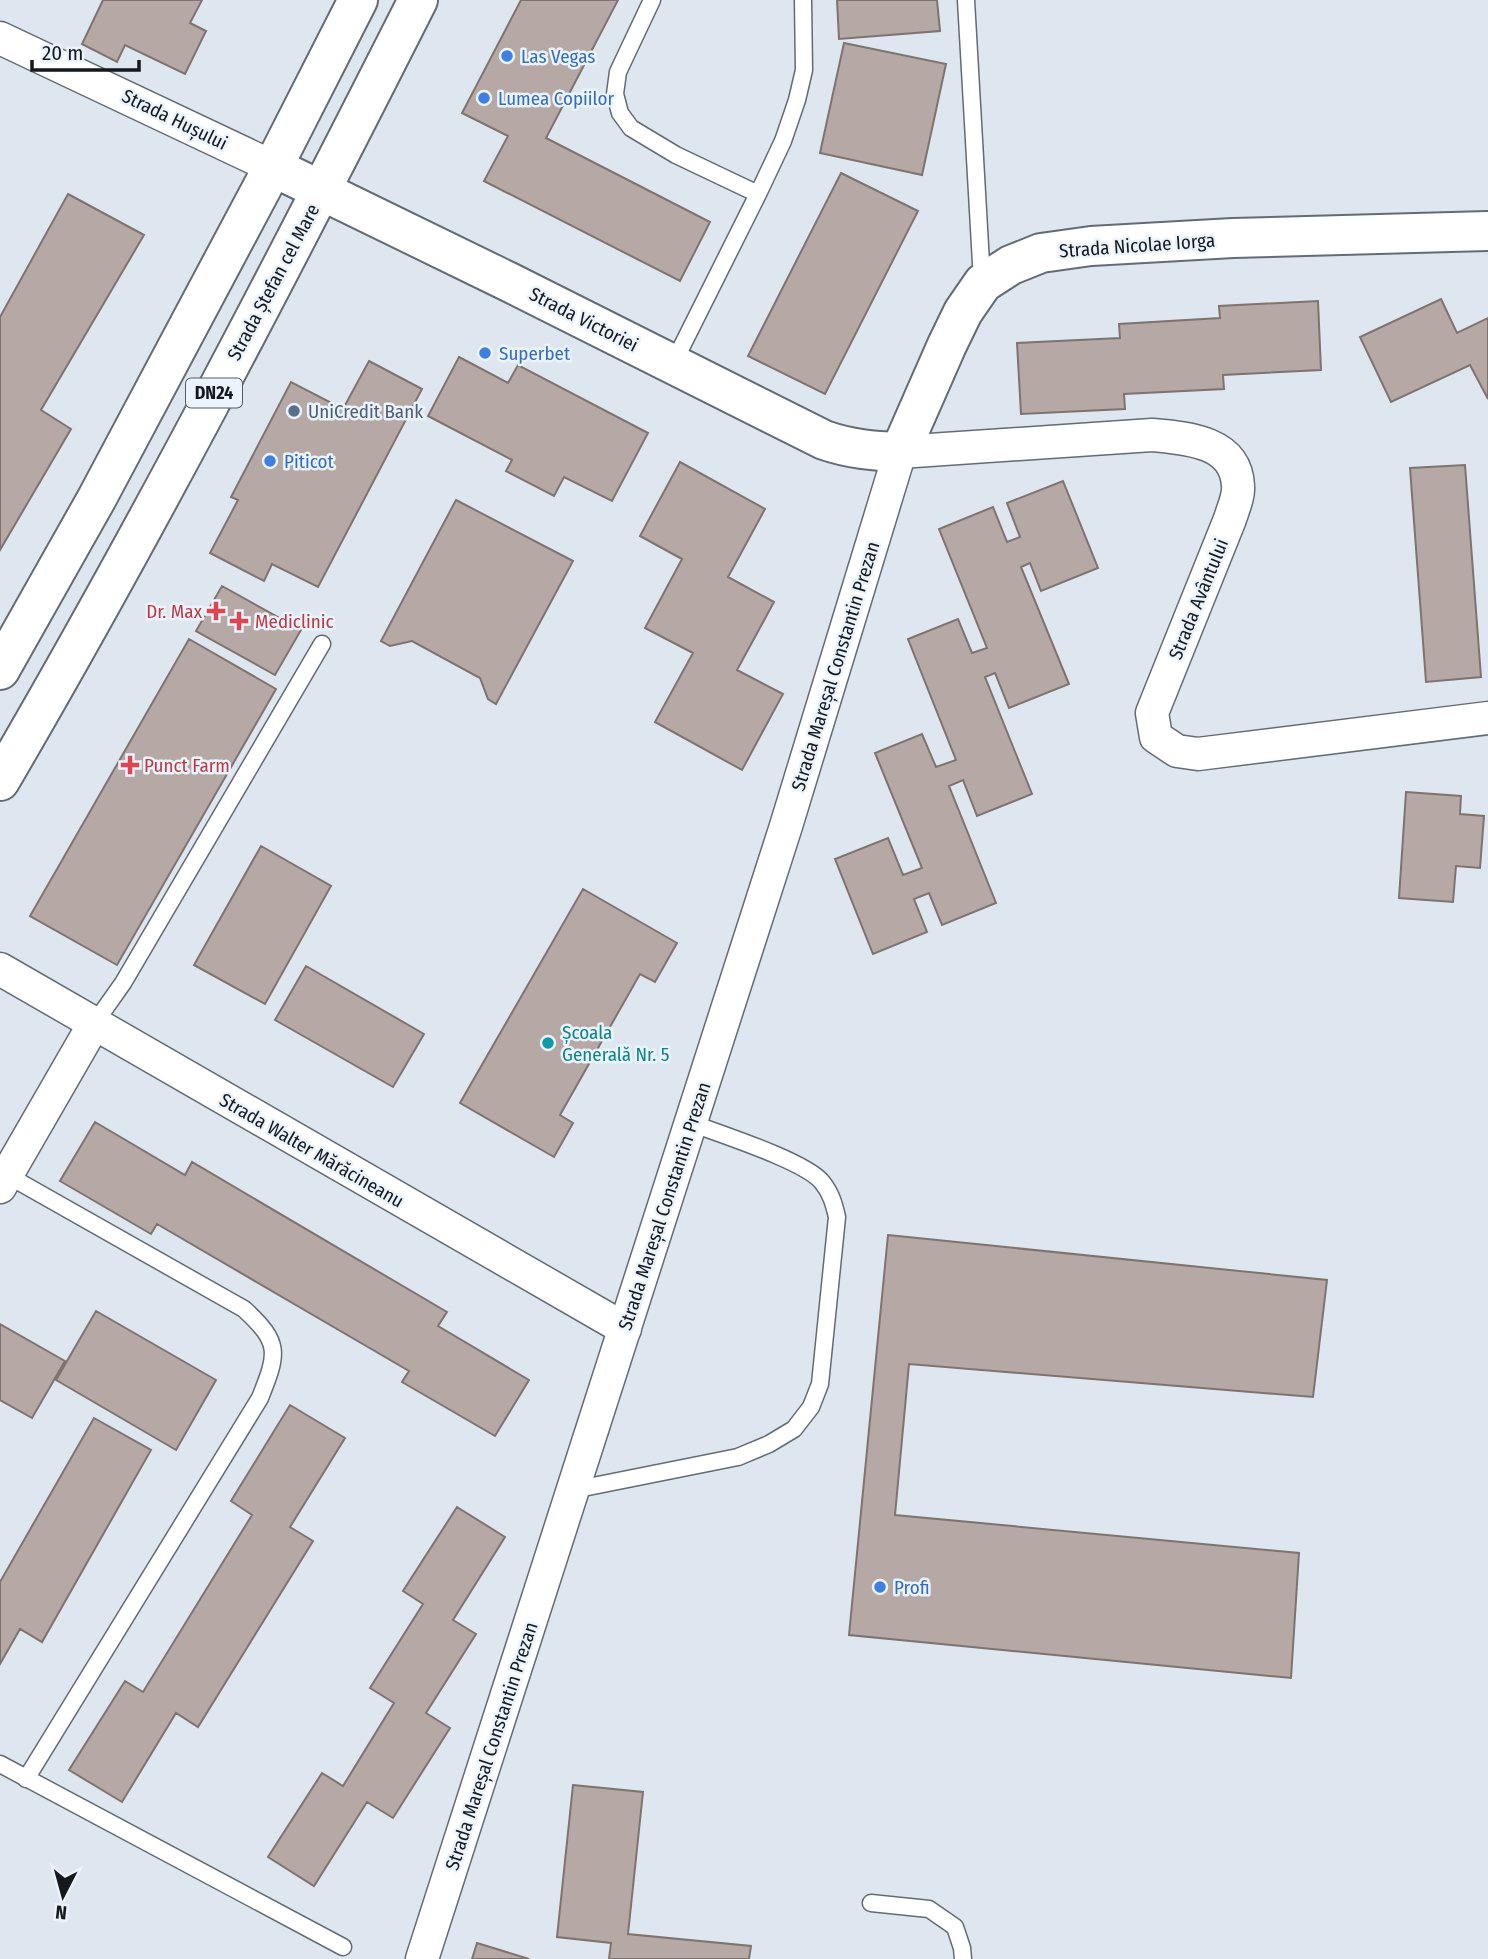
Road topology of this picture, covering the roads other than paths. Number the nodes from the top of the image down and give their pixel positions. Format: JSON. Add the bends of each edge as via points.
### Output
{"nodes":[{"id":1,"x":358,"y":0,"type":"edge"},
{"id":2,"x":418,"y":0,"type":"edge"},
{"id":3,"x":652,"y":0,"type":"edge"},
{"id":4,"x":803,"y":0,"type":"edge"},
{"id":5,"x":966,"y":0,"type":"edge"},
{"id":6,"x":0,"y":38,"type":"edge"},
{"id":7,"x":273,"y":167,"type":"junction"},
{"id":8,"x":322,"y":191,"type":"junction"},
{"id":9,"x":758,"y":194,"type":"junction"},
{"id":10,"x":1488,"y":230,"type":"edge"},
{"id":11,"x":983,"y":283,"type":"junction"},
{"id":12,"x":673,"y":364,"type":"junction"},
{"id":13,"x":900,"y":452,"type":"junction"},
{"id":14,"x":322,"y":644,"type":"dead end"},
{"id":15,"x":0,"y":670,"type":"edge"},
{"id":16,"x":1488,"y":718,"type":"edge"},
{"id":17,"x":0,"y":781,"type":"edge"},
{"id":18,"x":0,"y":969,"type":"edge"},
{"id":19,"x":94,"y":1024,"type":"junction"},
{"id":20,"x":691,"y":1123,"type":"junction"},
{"id":21,"x":3,"y":1181,"type":"edge"},
{"id":22,"x":625,"y":1329,"type":"junction"},
{"id":23,"x":573,"y":1490,"type":"junction"},
{"id":24,"x":0,"y":1764,"type":"edge"},
{"id":25,"x":26,"y":1779,"type":"junction"},
{"id":26,"x":871,"y":1903,"type":"dead end"},
{"id":27,"x":343,"y":1947,"type":"dead end"},
{"id":28,"x":422,"y":1959,"type":"edge"},
{"id":29,"x":963,"y":1959,"type":"edge"}],
"edges":[{"from":1,"to":7,"type":"main road","number":"DN24"},
{"from":2,"to":8,"type":"main road","name":"Strada Ștefan cel Mare","number":"DN24"},
{"from":3,"to":9,"type":"lane","via":[[618,72],[615,94],[620,113],[631,128],[676,155]]},
{"from":4,"to":9,"type":"lane","via":[[804,70],[783,141]]},
{"from":5,"to":11,"type":"lane"},
{"from":6,"to":7,"type":"street","name":"Strada Hușului"},
{"from":7,"to":8,"type":"main road","name":"Strada Victoriei"},
{"from":7,"to":15,"type":"main road","number":"DN24"},
{"from":8,"to":12,"type":"main road","name":"Strada Victoriei"},
{"from":8,"to":17,"type":"main road","name":"Strada Ștefan cel Mare","number":"DN24","via":[[141,531]]},
{"from":9,"to":12,"type":"lane"},
{"from":10,"to":11,"type":"main road","name":"Strada Nicolae Iorga","via":[[1091,246],[1041,253]]},
{"from":11,"to":13,"type":"main road","name":"Strada Nicolae Iorga","via":[[963,312]]},
{"from":12,"to":13,"type":"main road","name":"Strada Victoriei","via":[[824,440],[848,448]]},
{"from":13,"to":16,"type":"street","name":"Strada Avântului","via":[[1152,435],[1191,438],[1218,449],[1235,466],[1239,488],[1230,519],[1152,713],[1156,737],[1177,751],[1198,754]]},
{"from":13,"to":20,"type":"street","name":"Strada Mareșal Constantin Prezan"},
{"from":14,"to":19,"type":"lane","via":[[123,983]]},
{"from":18,"to":19,"type":"street","name":"Strada Walter Mărăcineanu"},
{"from":19,"to":21,"type":"street"},
{"from":19,"to":22,"type":"street","name":"Strada Walter Mărăcineanu"},
{"from":20,"to":22,"type":"street","name":"Strada Mareșal Constantin Prezan"},
{"from":20,"to":23,"type":"lane","via":[[800,1166],[820,1180],[833,1198],[836,1217],[820,1384],[811,1408],[794,1429],[769,1444],[738,1457]]},
{"from":21,"to":25,"type":"lane","via":[[244,1309],[263,1326],[274,1346],[260,1398]]},
{"from":22,"to":23,"type":"street","name":"Strada Mareșal Constantin Prezan"},
{"from":23,"to":28,"type":"street","name":"Strada Mareșal Constantin Prezan"},
{"from":24,"to":25,"type":"lane"},
{"from":25,"to":27,"type":"lane"},
{"from":26,"to":29,"type":"lane","via":[[929,1909],[955,1927]]}]}
